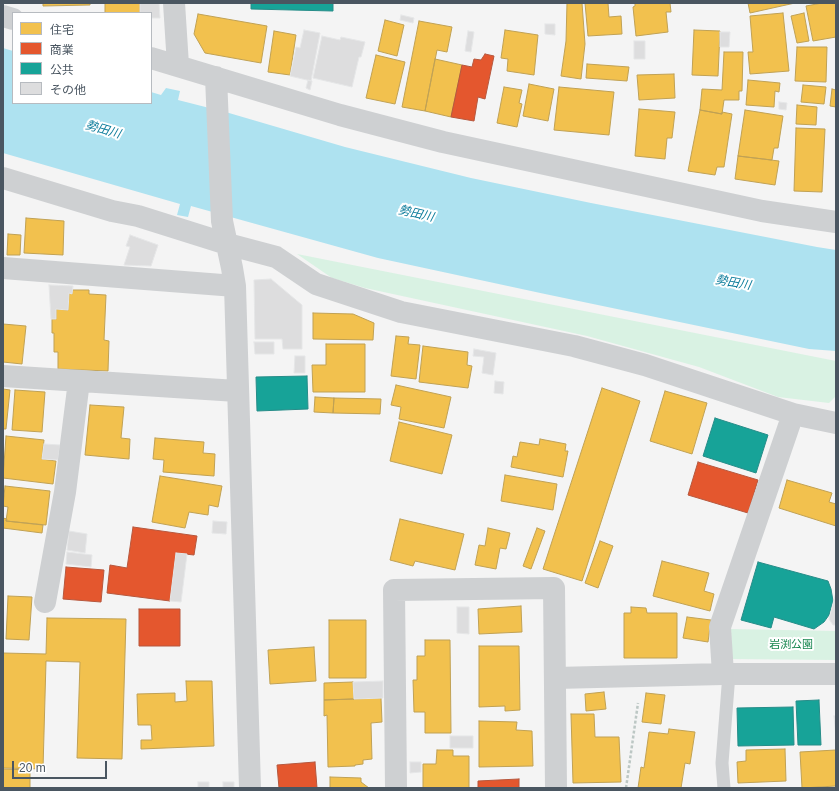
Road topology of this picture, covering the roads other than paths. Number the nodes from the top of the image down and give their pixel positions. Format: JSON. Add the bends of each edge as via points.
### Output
{"nodes":[{"id":1,"x":174,"y":3,"type":"edge"},
{"id":2,"x":152,"y":58,"type":"edge"},
{"id":3,"x":178,"y":65,"type":"junction"},
{"id":4,"x":217,"y":87,"type":"junction"},
{"id":5,"x":3,"y":178,"type":"edge"},
{"id":6,"x":836,"y":222,"type":"edge"},
{"id":7,"x":227,"y":244,"type":"junction"},
{"id":8,"x":3,"y":268,"type":"edge"},
{"id":9,"x":234,"y":286,"type":"junction"},
{"id":10,"x":3,"y":376,"type":"edge"},
{"id":11,"x":79,"y":381,"type":"junction"},
{"id":12,"x":237,"y":391,"type":"junction"},
{"id":13,"x":793,"y":414,"type":"junction"},
{"id":14,"x":836,"y":423,"type":"edge"},
{"id":15,"x":45,"y":602,"type":"dead end"},
{"id":16,"x":726,"y":674,"type":"junction"},
{"id":17,"x":836,"y":674,"type":"edge"},
{"id":18,"x":555,"y":678,"type":"junction"},
{"id":19,"x":250,"y":788,"type":"edge"},
{"id":20,"x":396,"y":788,"type":"edge"},
{"id":21,"x":556,"y":788,"type":"edge"},
{"id":22,"x":724,"y":788,"type":"edge"}],
"edges":[{"from":1,"to":3,"type":"street"},
{"from":2,"to":3,"type":"street"},
{"from":3,"to":4,"type":"street"},
{"from":4,"to":6,"type":"street","via":[[443,142],[762,211]]},
{"from":4,"to":7,"type":"street","via":[[222,221]]},
{"from":5,"to":7,"type":"street"},
{"from":7,"to":9,"type":"street"},
{"from":7,"to":13,"type":"street","via":[[276,257],[316,284],[401,312],[581,348],[645,365]]},
{"from":8,"to":9,"type":"street"},
{"from":9,"to":12,"type":"street"},
{"from":10,"to":11,"type":"street"},
{"from":11,"to":12,"type":"street"},
{"from":11,"to":15,"type":"street","via":[[65,492]]},
{"from":12,"to":19,"type":"street"},
{"from":13,"to":14,"type":"street"},
{"from":13,"to":16,"type":"street","via":[[720,627]]},
{"from":16,"to":17,"type":"street"},
{"from":16,"to":18,"type":"street"},
{"from":16,"to":22,"type":"lane","via":[[722,763]]},
{"from":18,"to":20,"type":"street","via":[[554,588],[394,590]]},
{"from":18,"to":21,"type":"street"}]}
